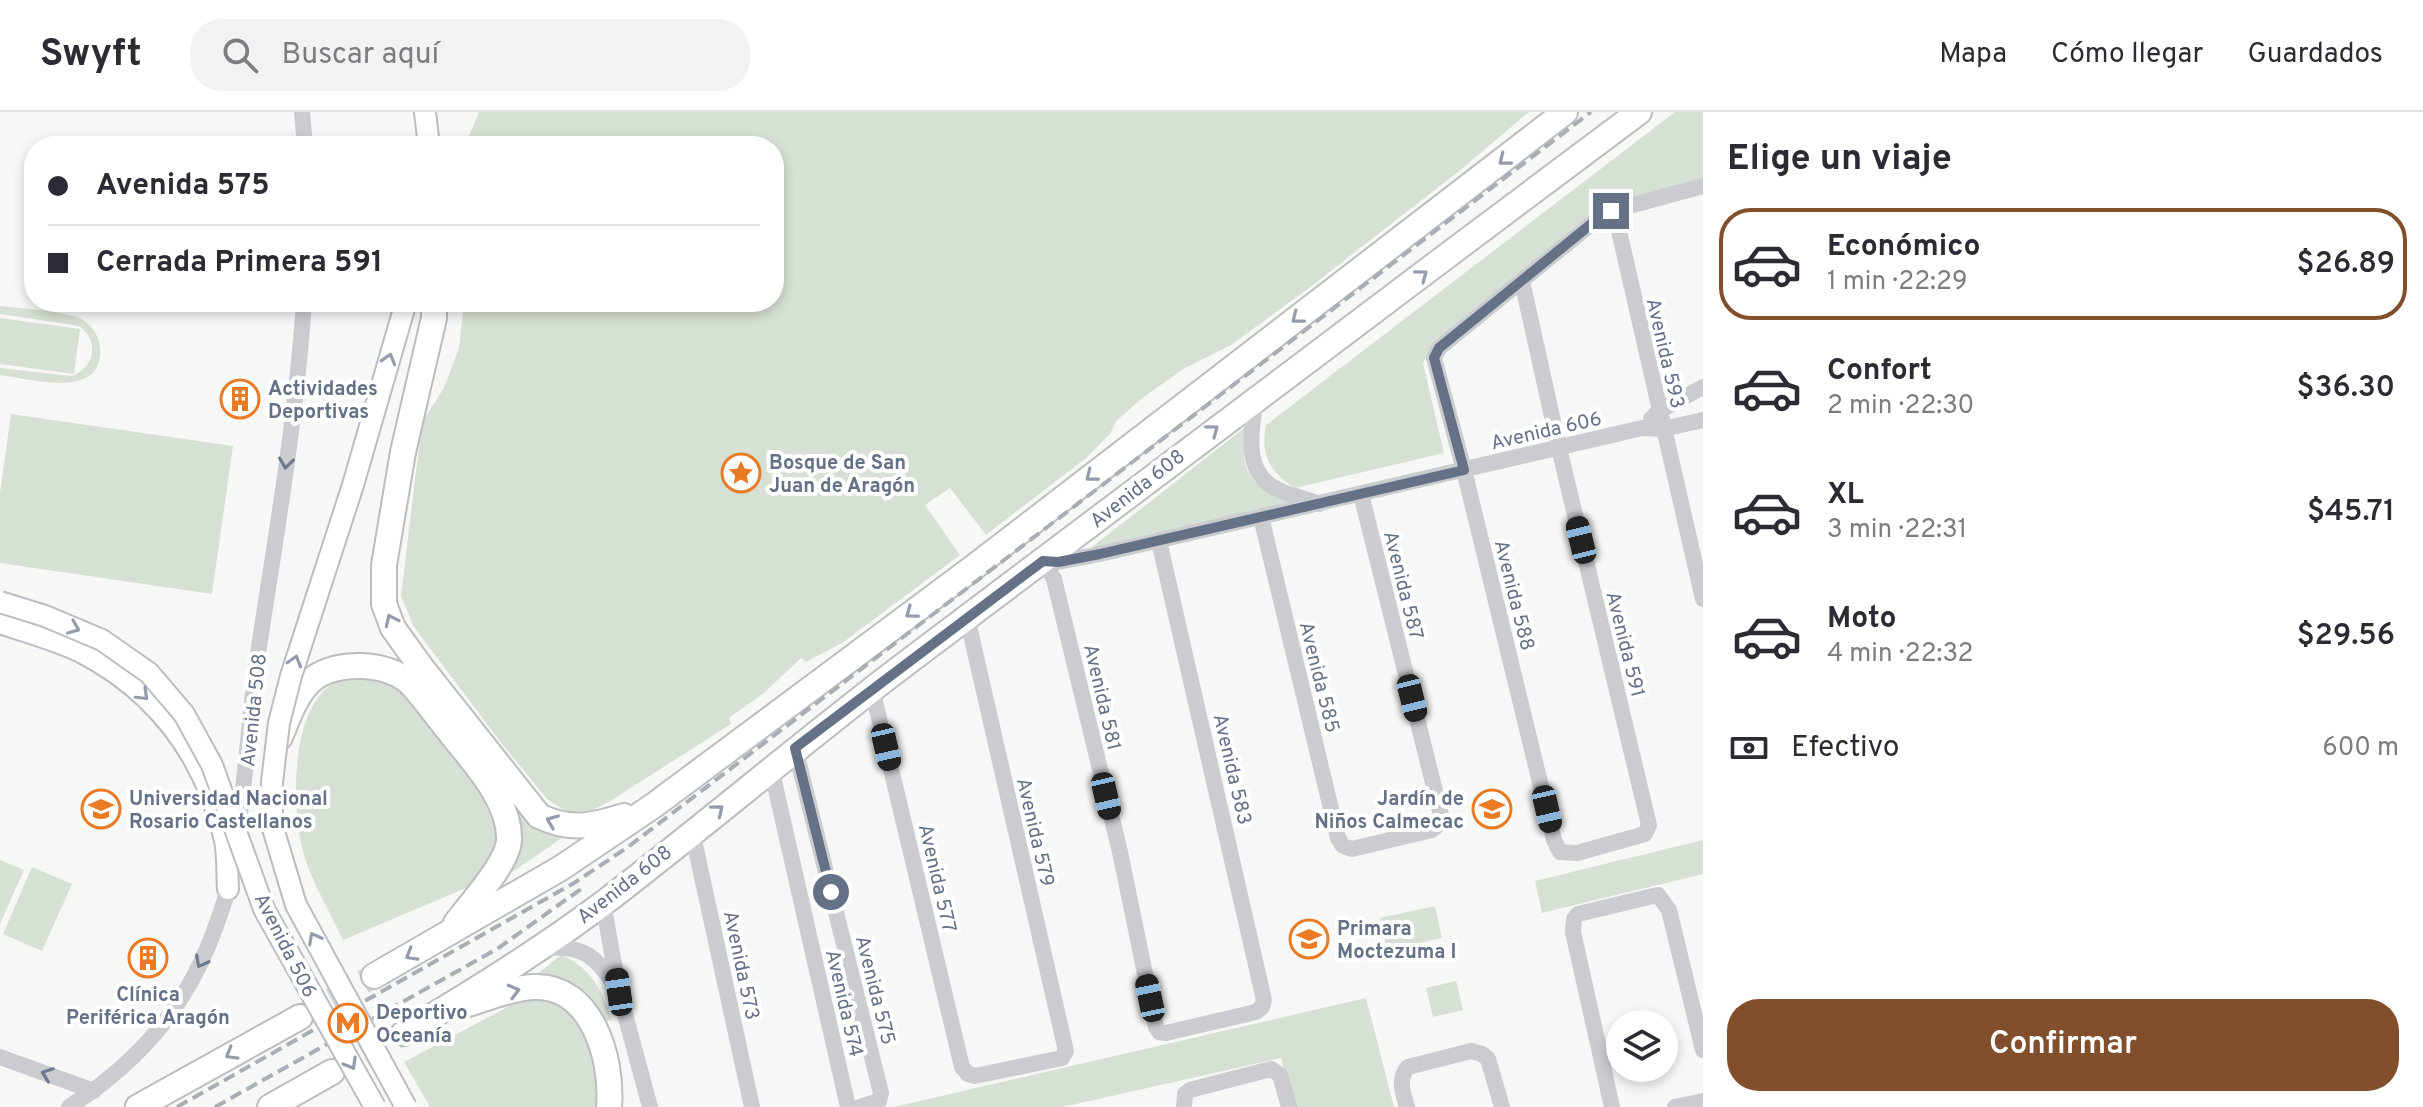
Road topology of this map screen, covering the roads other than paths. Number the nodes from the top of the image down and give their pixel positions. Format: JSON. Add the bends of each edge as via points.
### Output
{"nodes":[{"id":1,"x":302,"y":112,"type":"edge"},
{"id":2,"x":425,"y":112,"type":"edge"},
{"id":3,"x":1565,"y":112,"type":"edge"},
{"id":4,"x":1639,"y":112,"type":"edge"},
{"id":5,"x":304,"y":136,"type":"edge"},
{"id":6,"x":428,"y":136,"type":"edge"},
{"id":7,"x":1703,"y":186,"type":"edge"},
{"id":8,"x":1611,"y":211,"type":"junction"},
{"id":9,"x":1522,"y":281,"type":"junction"},
{"id":10,"x":303,"y":312,"type":"edge"},
{"id":11,"x":403,"y":312,"type":"edge"},
{"id":12,"x":434,"y":312,"type":"edge"},
{"id":13,"x":1703,"y":387,"type":"edge"},
{"id":14,"x":1256,"y":397,"type":"junction"},
{"id":15,"x":1659,"y":411,"type":"junction"},
{"id":16,"x":1703,"y":420,"type":"edge"},
{"id":17,"x":1642,"y":428,"type":"junction"},
{"id":18,"x":1663,"y":429,"type":"junction"},
{"id":19,"x":1559,"y":448,"type":"junction"},
{"id":20,"x":1464,"y":470,"type":"junction"},
{"id":21,"x":1361,"y":494,"type":"junction"},
{"id":22,"x":1319,"y":504,"type":"junction"},
{"id":23,"x":1261,"y":517,"type":"junction"},
{"id":24,"x":1159,"y":541,"type":"junction"},
{"id":25,"x":1043,"y":561,"type":"junction"},
{"id":26,"x":1703,"y":599,"type":"edge"},
{"id":27,"x":0,"y":602,"type":"edge"},
{"id":28,"x":967,"y":617,"type":"junction"},
{"id":29,"x":0,"y":623,"type":"edge"},
{"id":30,"x":872,"y":689,"type":"junction"},
{"id":31,"x":277,"y":743,"type":"junction"},
{"id":32,"x":795,"y":748,"type":"junction"},
{"id":33,"x":771,"y":768,"type":"junction"},
{"id":34,"x":653,"y":806,"type":"junction"},
{"id":35,"x":692,"y":831,"type":"junction"},
{"id":36,"x":1343,"y":846,"type":"joint"},
{"id":37,"x":1560,"y":852,"type":"joint"},
{"id":38,"x":228,"y":889,"type":"junction"},
{"id":39,"x":603,"y":903,"type":"junction"},
{"id":40,"x":448,"y":934,"type":"junction"},
{"id":41,"x":537,"y":949,"type":"junction"},
{"id":42,"x":374,"y":976,"type":"tunnel mouth"},
{"id":43,"x":619,"y":992,"type":"junction"},
{"id":44,"x":439,"y":1012,"type":"junction"},
{"id":45,"x":300,"y":1017,"type":"tunnel mouth"},
{"id":46,"x":1159,"y":1032,"type":"joint"},
{"id":47,"x":404,"y":1033,"type":"tunnel mouth"},
{"id":48,"x":1703,"y":1050,"type":"edge"},
{"id":49,"x":0,"y":1057,"type":"edge"},
{"id":50,"x":332,"y":1072,"type":"tunnel mouth"},
{"id":51,"x":968,"y":1074,"type":"joint"},
{"id":52,"x":94,"y":1091,"type":"junction"},
{"id":53,"x":1184,"y":1100,"type":"edge"},
{"id":54,"x":1703,"y":1101,"type":"edge"},
{"id":55,"x":69,"y":1107,"type":"edge"},
{"id":56,"x":138,"y":1107,"type":"edge"},
{"id":57,"x":270,"y":1107,"type":"edge"},
{"id":58,"x":375,"y":1107,"type":"edge"},
{"id":59,"x":406,"y":1107,"type":"edge"},
{"id":60,"x":609,"y":1107,"type":"edge"},
{"id":61,"x":650,"y":1107,"type":"edge"},
{"id":62,"x":752,"y":1107,"type":"edge"},
{"id":63,"x":848,"y":1107,"type":"edge"},
{"id":64,"x":860,"y":1107,"type":"edge"},
{"id":65,"x":1289,"y":1107,"type":"edge"},
{"id":66,"x":1407,"y":1107,"type":"edge"},
{"id":67,"x":1502,"y":1107,"type":"edge"},
{"id":68,"x":1612,"y":1107,"type":"edge"},
{"id":69,"x":1675,"y":1107,"type":"edge"}],
"edges":[{"from":1,"to":5,"type":"street"},
{"from":2,"to":6,"type":"main road"},
{"from":3,"to":34,"type":"highway","name":"Avenida 608","one_way":true,"via":[[974,567]]},
{"from":14,"to":4,"type":"highway","name":"Avenida 608","one_way":true},
{"from":7,"to":8,"type":"street"},
{"from":8,"to":9,"type":"street"},
{"from":8,"to":15,"type":"street","name":"Avenida 593"},
{"from":9,"to":19,"type":"street","name":"Avenida 591"},
{"from":9,"to":20,"type":"street","name":"Avenida 588","via":[[1439,348],[1434,358]]},
{"from":10,"to":38,"type":"street","name":"Avenida 508","one_way":true},
{"from":31,"to":11,"type":"main road","name":"Avenida 508","one_way":true,"bridge":true,"via":[[291,676]]},
{"from":34,"to":12,"type":"highway","one_way":true,"via":[[590,826],[568,827],[539,816],[393,628],[384,604],[384,565]]},
{"from":13,"to":15,"type":"street"},
{"from":14,"to":22,"type":"street","via":[[1250,445],[1261,477],[1276,489]]},
{"from":25,"to":14,"type":"highway","name":"Avenida 608","one_way":true},
{"from":15,"to":17,"type":"street"},
{"from":15,"to":18,"type":"street","name":"Avenida 593"},
{"from":16,"to":18,"type":"street","name":"Avenida 606"},
{"from":17,"to":18,"type":"street","name":"Avenida 606"},
{"from":17,"to":19,"type":"street","name":"Avenida 606"},
{"from":18,"to":26,"type":"street","name":"Avenida 593"},
{"from":19,"to":20,"type":"street","name":"Avenida 606"},
{"from":19,"to":37,"type":"street","name":"Avenida 591","via":[[1649,830],[1577,853]]},
{"from":20,"to":21,"type":"street","name":"Avenida 606"},
{"from":20,"to":37,"type":"street","name":"Avenida 588"},
{"from":21,"to":22,"type":"street","name":"Avenida 606"},
{"from":21,"to":36,"type":"street","name":"Avenida 587","via":[[1441,815],[1432,830],[1352,849]]},
{"from":22,"to":23,"type":"street","name":"Avenida 606"},
{"from":23,"to":24,"type":"street","name":"Avenida 606"},
{"from":23,"to":36,"type":"street","name":"Avenida 585"},
{"from":24,"to":25,"type":"street","name":"Avenida 606"},
{"from":24,"to":46,"type":"street","name":"Avenida 583","via":[[1264,1000],[1256,1012]]},
{"from":25,"to":28,"type":"highway","name":"Avenida 608"},
{"from":25,"to":46,"type":"street","name":"Avenida 581","via":[[1057,591]]},
{"from":27,"to":58,"type":"main road","name":"Avenida 506","one_way":true,"bridge":true,"via":[[102,640],[149,673],[184,714],[212,765],[264,909]]},
{"from":28,"to":30,"type":"highway","name":"Avenida 608"},
{"from":28,"to":51,"type":"street","name":"Avenida 579","via":[[1066,1056]]},
{"from":29,"to":38,"type":"main road","one_way":true,"via":[[77,650],[111,669],[170,723],[195,759],[213,804],[225,842]]},
{"from":30,"to":32,"type":"highway","name":"Avenida 608"},
{"from":30,"to":51,"type":"street","name":"Avenida 577","via":[[962,1067]]},
{"from":31,"to":40,"type":"highway","via":[[296,701],[313,679],[338,666],[370,665],[407,681],[497,796],[506,819],[509,843],[495,872]]},
{"from":59,"to":31,"type":"main road","name":"Avenida 508","one_way":true,"bridge":true,"via":[[296,905],[272,825]]},
{"from":32,"to":33,"type":"highway","name":"Avenida 608"},
{"from":32,"to":64,"type":"street","name":"Avenida 575","via":[[881,1093],[879,1101]]},
{"from":35,"to":33,"type":"highway","name":"Avenida 608","one_way":true},
{"from":33,"to":63,"type":"street","name":"Avenida 574"},
{"from":34,"to":40,"type":"highway","name":"Avenida 608"},
{"from":35,"to":39,"type":"highway","name":"Avenida 608"},
{"from":35,"to":62,"type":"street","name":"Avenida 573"},
{"from":38,"to":52,"type":"street","name":"Avenida 508","one_way":true,"via":[[209,946],[173,1014],[133,1059]]},
{"from":39,"to":41,"type":"highway","name":"Avenida 608"},
{"from":39,"to":43,"type":"street"},
{"from":40,"to":42,"type":"highway","name":"Avenida 608","one_way":true},
{"from":41,"to":43,"type":"street","via":[[576,948],[587,953]]},
{"from":41,"to":44,"type":"highway","name":"Avenida 608"},
{"from":43,"to":61,"type":"street"},
{"from":44,"to":47,"type":"highway","name":"Avenida 608"},
{"from":44,"to":60,"type":"highway","one_way":true,"via":[[516,989],[560,991],[595,1027],[608,1070]]},
{"from":45,"to":56,"type":"highway","one_way":true},
{"from":48,"to":68,"type":"street","via":[[1663,899],[1658,895],[1583,912],[1574,919],[1573,932]]},
{"from":52,"to":49,"type":"street","one_way":true},
{"from":50,"to":57,"type":"highway"},
{"from":52,"to":55,"type":"street","name":"Avenida 508"},
{"from":53,"to":65,"type":"street","via":[[1195,1088],[1271,1069],[1282,1080]]},
{"from":54,"to":69,"type":"street"},
{"from":66,"to":67,"type":"street","via":[[1401,1083],[1405,1071],[1471,1051],[1482,1054],[1492,1067]]}]}
